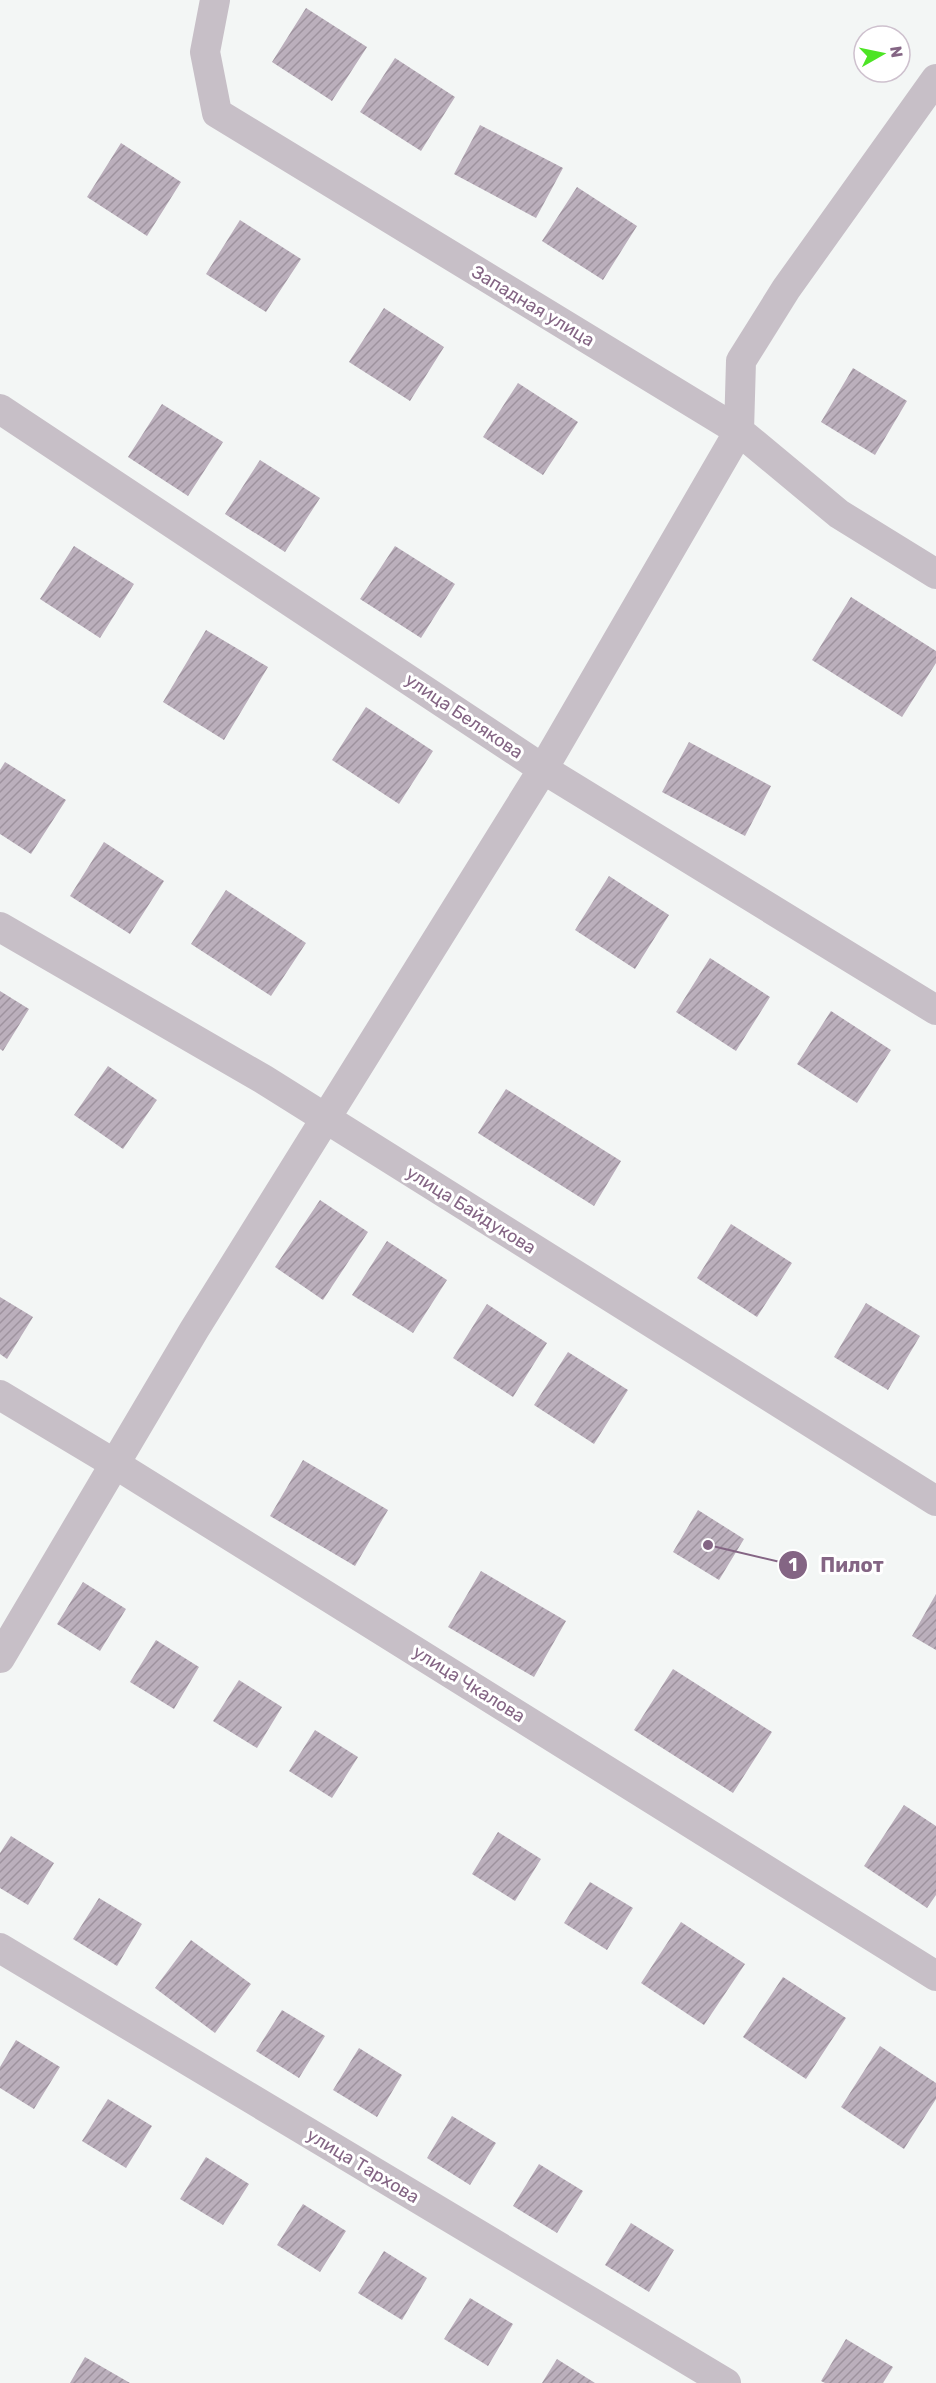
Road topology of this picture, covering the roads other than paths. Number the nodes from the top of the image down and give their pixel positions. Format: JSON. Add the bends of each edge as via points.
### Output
{"nodes":[{"id":1,"x":215,"y":0,"type":"edge"},
{"id":2,"x":936,"y":79,"type":"edge"},
{"id":3,"x":0,"y":409,"type":"edge"},
{"id":4,"x":739,"y":431,"type":"junction"},
{"id":5,"x":936,"y":574,"type":"edge"},
{"id":6,"x":543,"y":769,"type":"junction"},
{"id":7,"x":0,"y":927,"type":"edge"},
{"id":8,"x":936,"y":1010,"type":"edge"},
{"id":9,"x":326,"y":1119,"type":"junction"},
{"id":10,"x":0,"y":1395,"type":"edge"},
{"id":11,"x":115,"y":1464,"type":"junction"},
{"id":12,"x":936,"y":1501,"type":"edge"},
{"id":13,"x":0,"y":1658,"type":"edge"},
{"id":14,"x":0,"y":1948,"type":"edge"},
{"id":15,"x":936,"y":1976,"type":"edge"},
{"id":16,"x":726,"y":2383,"type":"edge"}],
"edges":[{"from":1,"to":4,"type":"street","name":"Западная улица","via":[[205,52],[217,113]]},
{"from":2,"to":4,"type":"street","via":[[786,289],[741,361]]},
{"from":3,"to":6,"type":"street","name":"улица Белякова"},
{"from":4,"to":5,"type":"street","name":"Западная улица","via":[[839,514]]},
{"from":4,"to":6,"type":"street"},
{"from":6,"to":8,"type":"street","name":"улица Белякова"},
{"from":6,"to":9,"type":"street"},
{"from":7,"to":9,"type":"street","name":"улица Байдукова"},
{"from":9,"to":11,"type":"street"},
{"from":9,"to":12,"type":"street","name":"улица Байдукова"},
{"from":10,"to":11,"type":"street","name":"улица Чкалова"},
{"from":11,"to":13,"type":"street"},
{"from":11,"to":15,"type":"street","name":"улица Чкалова"},
{"from":14,"to":16,"type":"street","name":"улица Тархова"}]}
